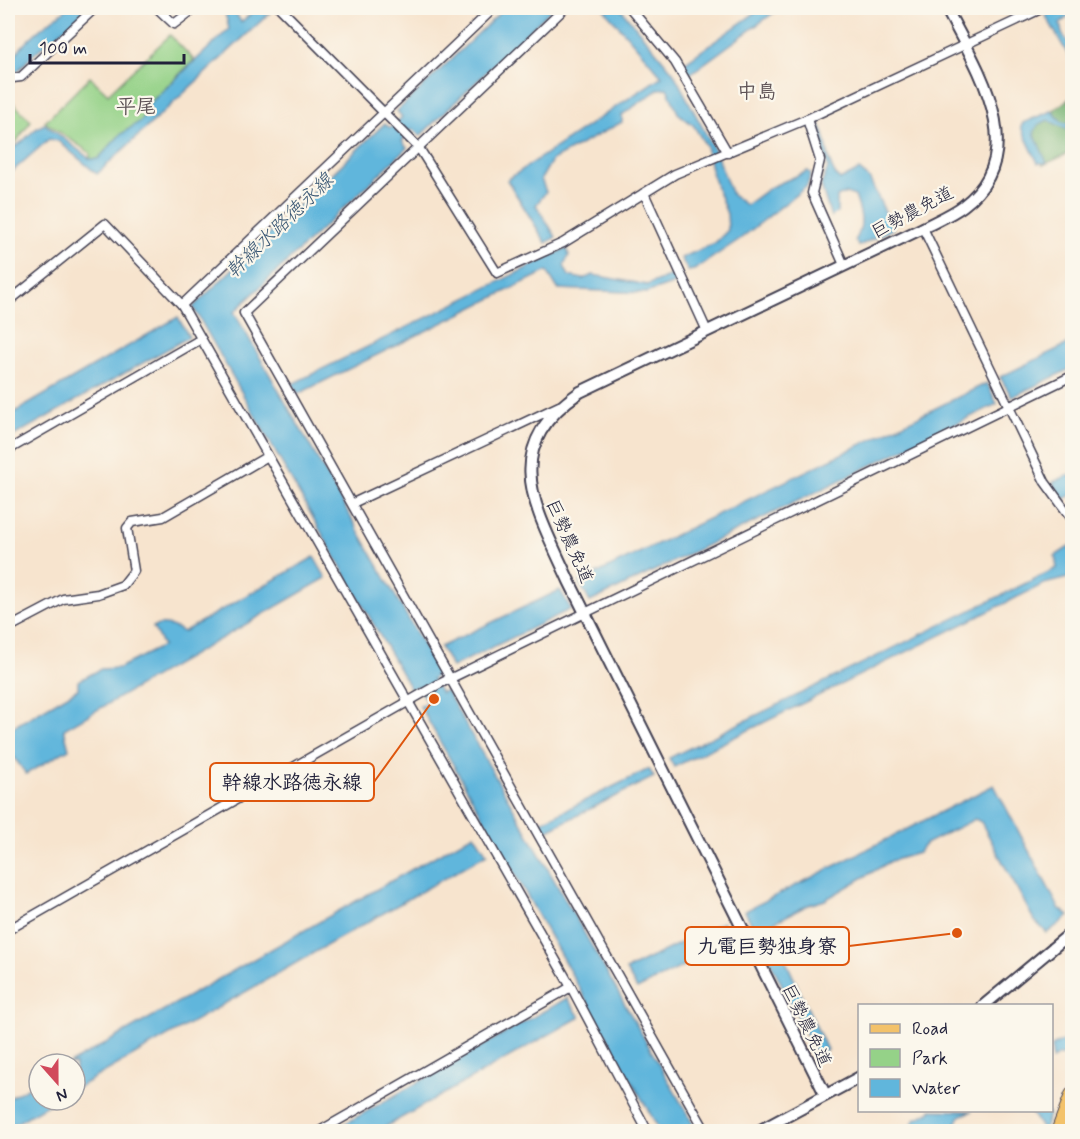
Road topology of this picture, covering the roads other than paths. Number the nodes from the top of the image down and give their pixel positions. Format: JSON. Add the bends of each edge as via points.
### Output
{"nodes":[{"id":1,"x":95,"y":8,"type":"edge"},
{"id":2,"x":157,"y":8,"type":"edge"},
{"id":3,"x":195,"y":8,"type":"edge"},
{"id":4,"x":280,"y":8,"type":"edge"},
{"id":5,"x":494,"y":8,"type":"edge"},
{"id":6,"x":565,"y":8,"type":"edge"},
{"id":7,"x":630,"y":8,"type":"edge"},
{"id":8,"x":946,"y":8,"type":"edge"},
{"id":9,"x":1041,"y":8,"type":"edge"},
{"id":10,"x":966,"y":46,"type":"junction"},
{"id":11,"x":10,"y":76,"type":"edge"},
{"id":12,"x":385,"y":113,"type":"junction"},
{"id":13,"x":807,"y":119,"type":"junction"},
{"id":14,"x":416,"y":145,"type":"junction"},
{"id":15,"x":724,"y":154,"type":"junction"},
{"id":16,"x":644,"y":194,"type":"junction"},
{"id":17,"x":923,"y":228,"type":"junction"},
{"id":18,"x":844,"y":265,"type":"junction"},
{"id":19,"x":8,"y":302,"type":"edge"},
{"id":20,"x":182,"y":305,"type":"junction"},
{"id":21,"x":707,"y":331,"type":"junction"},
{"id":22,"x":201,"y":339,"type":"junction"},
{"id":23,"x":1072,"y":376,"type":"edge"},
{"id":24,"x":561,"y":406,"type":"junction"},
{"id":25,"x":1008,"y":408,"type":"junction"},
{"id":26,"x":8,"y":450,"type":"edge"},
{"id":27,"x":268,"y":456,"type":"junction"},
{"id":28,"x":353,"y":503,"type":"junction"},
{"id":29,"x":1072,"y":519,"type":"edge"},
{"id":30,"x":586,"y":614,"type":"junction"},
{"id":31,"x":8,"y":628,"type":"edge"},
{"id":32,"x":449,"y":680,"type":"junction"},
{"id":33,"x":409,"y":702,"type":"junction"},
{"id":34,"x":8,"y":930,"type":"edge"},
{"id":35,"x":1072,"y":932,"type":"edge"},
{"id":36,"x":571,"y":987,"type":"junction"},
{"id":37,"x":984,"y":1004,"type":"edge"},
{"id":38,"x":858,"y":1078,"type":"edge"},
{"id":39,"x":825,"y":1094,"type":"junction"},
{"id":40,"x":1072,"y":1095,"type":"edge"},
{"id":41,"x":318,"y":1131,"type":"edge"},
{"id":42,"x":648,"y":1131,"type":"edge"},
{"id":43,"x":706,"y":1131,"type":"edge"},
{"id":44,"x":757,"y":1131,"type":"edge"},
{"id":45,"x":1058,"y":1131,"type":"edge"}],
"edges":[{"from":1,"to":11,"type":"street","via":[[21,77]]},
{"from":2,"to":3,"type":"street","via":[[174,24]]},
{"from":4,"to":12,"type":"street"},
{"from":5,"to":12,"type":"street"},
{"from":6,"to":14,"type":"street"},
{"from":7,"to":15,"type":"street","via":[[675,62]]},
{"from":8,"to":10,"type":"street","name":"巨勢農免道"},
{"from":9,"to":10,"type":"street"},
{"from":10,"to":13,"type":"street"},
{"from":10,"to":17,"type":"street","name":"巨勢農免道","via":[[996,117],[998,147],[986,180],[964,205]]},
{"from":12,"to":14,"type":"street"},
{"from":12,"to":20,"type":"street"},
{"from":13,"to":15,"type":"street"},
{"from":13,"to":18,"type":"street","via":[[820,160],[812,193]]},
{"from":14,"to":16,"type":"street","via":[[497,273],[563,243]]},
{"from":14,"to":28,"type":"street","via":[[244,313]]},
{"from":15,"to":16,"type":"street","via":[[675,174]]},
{"from":16,"to":21,"type":"street"},
{"from":17,"to":18,"type":"street","name":"巨勢農免道"},
{"from":17,"to":25,"type":"street"},
{"from":18,"to":21,"type":"street","name":"巨勢農免道"},
{"from":19,"to":20,"type":"street","via":[[105,225]]},
{"from":20,"to":22,"type":"street"},
{"from":21,"to":24,"type":"street","name":"巨勢農免道","via":[[580,392]]},
{"from":22,"to":26,"type":"street"},
{"from":22,"to":27,"type":"street"},
{"from":23,"to":25,"type":"street"},
{"from":24,"to":28,"type":"street"},
{"from":24,"to":30,"type":"street","name":"巨勢農免道","via":[[546,423],[531,454],[529,480],[535,505]]},
{"from":25,"to":29,"type":"street","via":[[1045,482]]},
{"from":25,"to":30,"type":"street"},
{"from":27,"to":31,"type":"street","via":[[163,517],[132,522],[127,528],[134,571],[123,585],[98,594],[63,599]]},
{"from":27,"to":33,"type":"street"},
{"from":28,"to":32,"type":"street"},
{"from":30,"to":32,"type":"street"},
{"from":30,"to":39,"type":"street","name":"巨勢農免道"},
{"from":32,"to":33,"type":"street"},
{"from":32,"to":43,"type":"street","via":[[546,844]]},
{"from":33,"to":34,"type":"street"},
{"from":33,"to":36,"type":"street"},
{"from":35,"to":37,"type":"street"},
{"from":36,"to":41,"type":"street"},
{"from":36,"to":42,"type":"street"},
{"from":38,"to":39,"type":"street"},
{"from":39,"to":44,"type":"street"},
{"from":40,"to":45,"type":"main road"}]}
